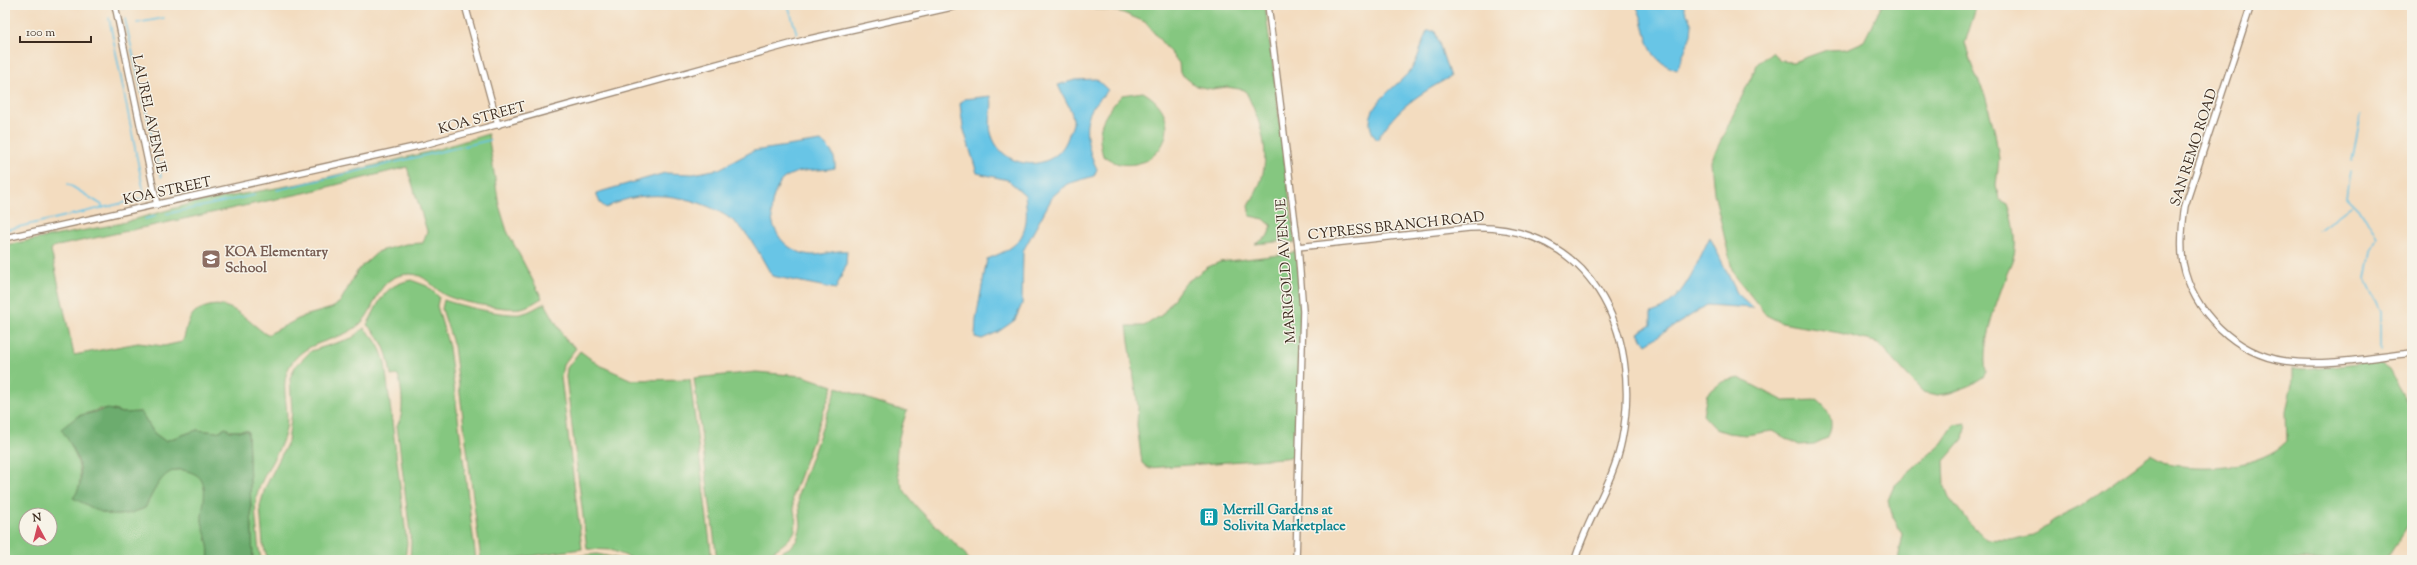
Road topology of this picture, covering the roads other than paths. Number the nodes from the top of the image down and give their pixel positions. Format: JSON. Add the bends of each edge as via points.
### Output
{"nodes":[{"id":1,"x":115,"y":5,"type":"edge"},
{"id":2,"x":465,"y":5,"type":"edge"},
{"id":3,"x":961,"y":5,"type":"edge"},
{"id":4,"x":1268,"y":5,"type":"edge"},
{"id":5,"x":2251,"y":5,"type":"edge"},
{"id":6,"x":498,"y":125,"type":"junction"},
{"id":7,"x":157,"y":205,"type":"junction"},
{"id":8,"x":5,"y":238,"type":"edge"},
{"id":9,"x":1298,"y":247,"type":"junction"},
{"id":10,"x":2412,"y":353,"type":"edge"},
{"id":11,"x":1296,"y":560,"type":"edge"},
{"id":12,"x":1575,"y":560,"type":"edge"}],
"edges":[{"from":1,"to":7,"type":"main road","name":"LAUREL AVENUE"},
{"from":2,"to":6,"type":"main road"},
{"from":3,"to":6,"type":"main road","name":"KOA STREET","via":[[805,40]]},
{"from":4,"to":9,"type":"main road","name":"MARIGOLD AVENUE"},
{"from":5,"to":10,"type":"main road","name":"SAN REMO ROAD","via":[[2185,210],[2182,254],[2192,290],[2222,330],[2240,344],[2270,358],[2316,363]]},
{"from":6,"to":7,"type":"main road","name":"KOA STREET","via":[[350,163]]},
{"from":7,"to":8,"type":"main road","name":"KOA STREET"},
{"from":9,"to":11,"type":"main road","name":"MARIGOLD AVENUE","via":[[1304,328]]},
{"from":9,"to":12,"type":"main road","name":"CYPRESS BRANCH ROAD","via":[[1469,228],[1490,228],[1513,231],[1543,242],[1586,273],[1604,297],[1619,332],[1624,362],[1626,412],[1617,460]]}]}
